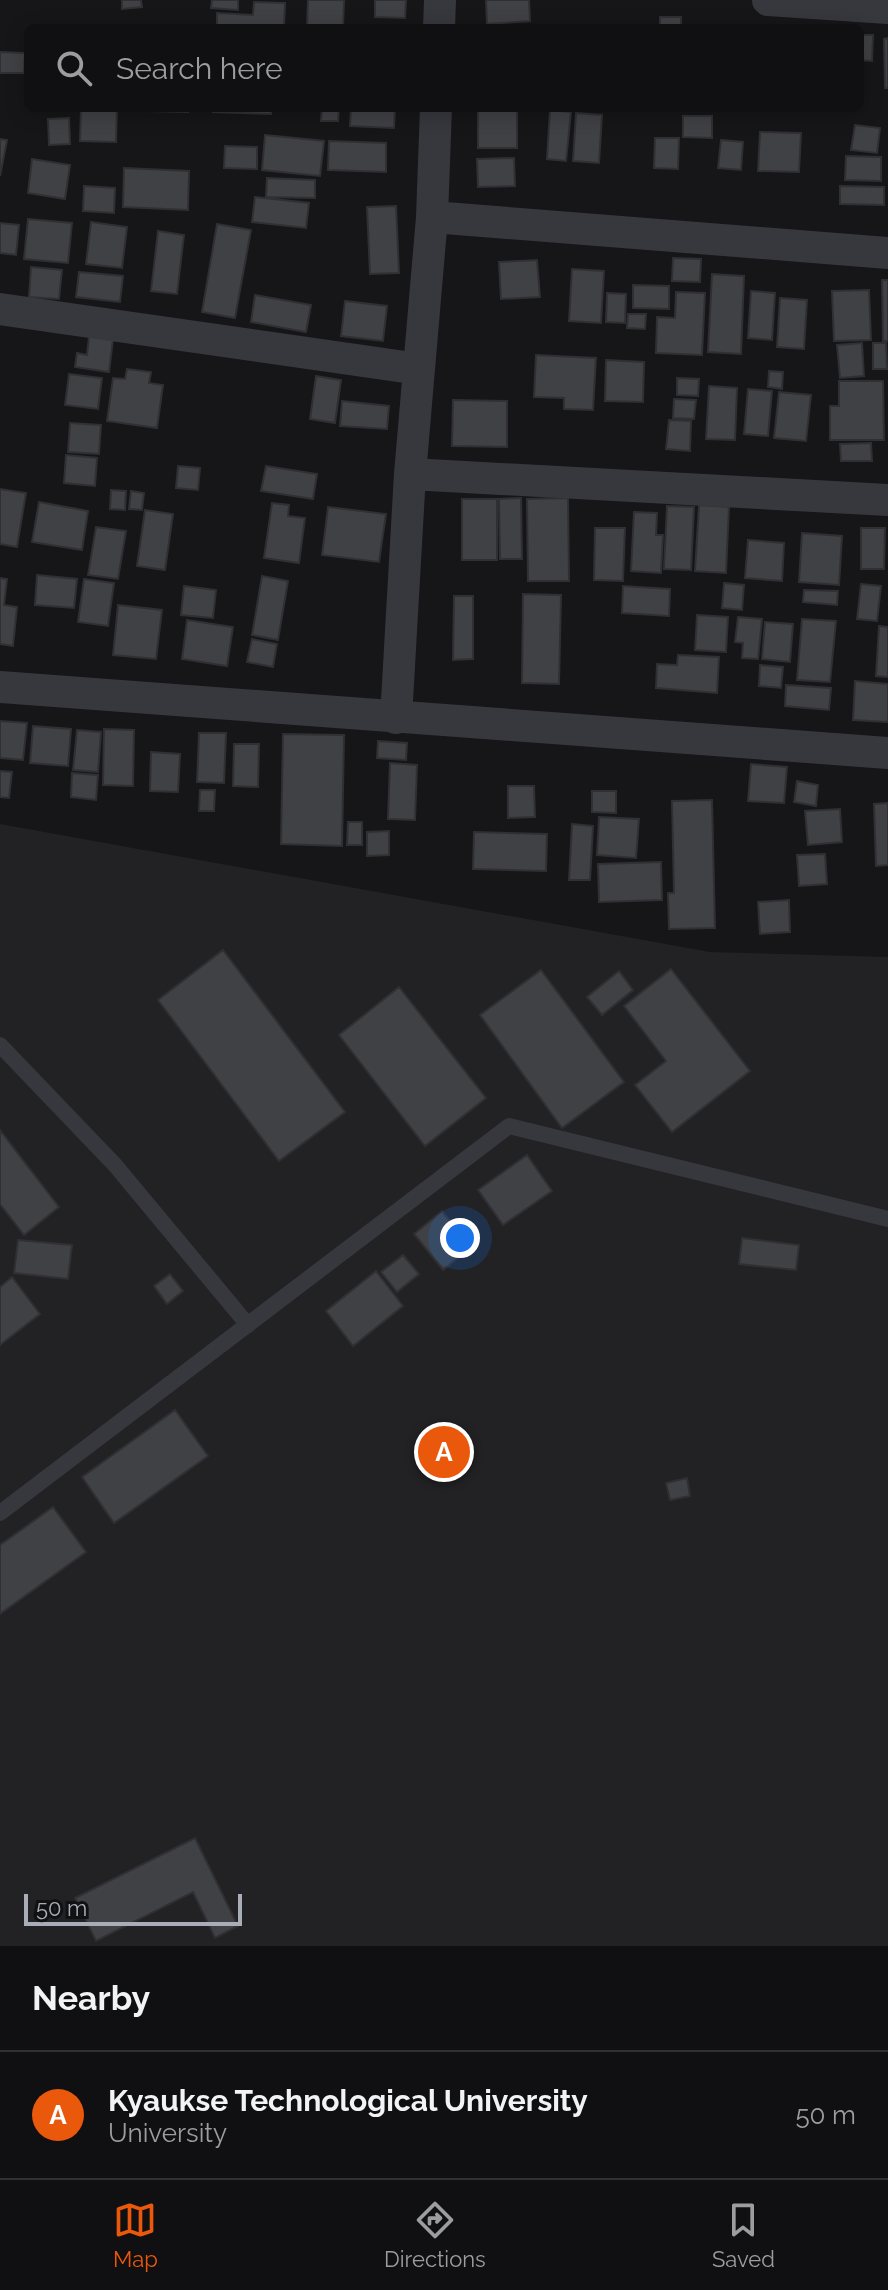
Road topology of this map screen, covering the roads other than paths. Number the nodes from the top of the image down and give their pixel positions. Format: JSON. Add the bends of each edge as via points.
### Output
{"nodes":[{"id":1,"x":440,"y":0,"type":"edge"},
{"id":2,"x":768,"y":0,"type":"edge"},
{"id":3,"x":888,"y":8,"type":"edge"},
{"id":4,"x":439,"y":24,"type":"edge"},
{"id":5,"x":436,"y":112,"type":"edge"},
{"id":6,"x":432,"y":217,"type":"junction"},
{"id":7,"x":888,"y":253,"type":"edge"},
{"id":8,"x":0,"y":309,"type":"edge"},
{"id":9,"x":419,"y":369,"type":"junction"},
{"id":10,"x":410,"y":474,"type":"junction"},
{"id":11,"x":888,"y":500,"type":"edge"},
{"id":12,"x":0,"y":687,"type":"edge"},
{"id":13,"x":396,"y":718,"type":"junction"},
{"id":14,"x":888,"y":753,"type":"edge"},
{"id":15,"x":0,"y":1045,"type":"edge"},
{"id":16,"x":888,"y":1219,"type":"edge"},
{"id":17,"x":248,"y":1325,"type":"junction"},
{"id":18,"x":0,"y":1513,"type":"edge"}],
"edges":[{"from":1,"to":4,"type":"street"},
{"from":2,"to":3,"type":"street"},
{"from":5,"to":6,"type":"street"},
{"from":6,"to":7,"type":"street"},
{"from":6,"to":9,"type":"street"},
{"from":8,"to":9,"type":"street"},
{"from":9,"to":10,"type":"street"},
{"from":10,"to":11,"type":"street"},
{"from":10,"to":13,"type":"street"},
{"from":12,"to":13,"type":"street"},
{"from":13,"to":14,"type":"street"},
{"from":15,"to":17,"type":"lane","via":[[115,1165]]},
{"from":16,"to":17,"type":"lane","via":[[509,1126]]},
{"from":17,"to":18,"type":"lane"}]}
